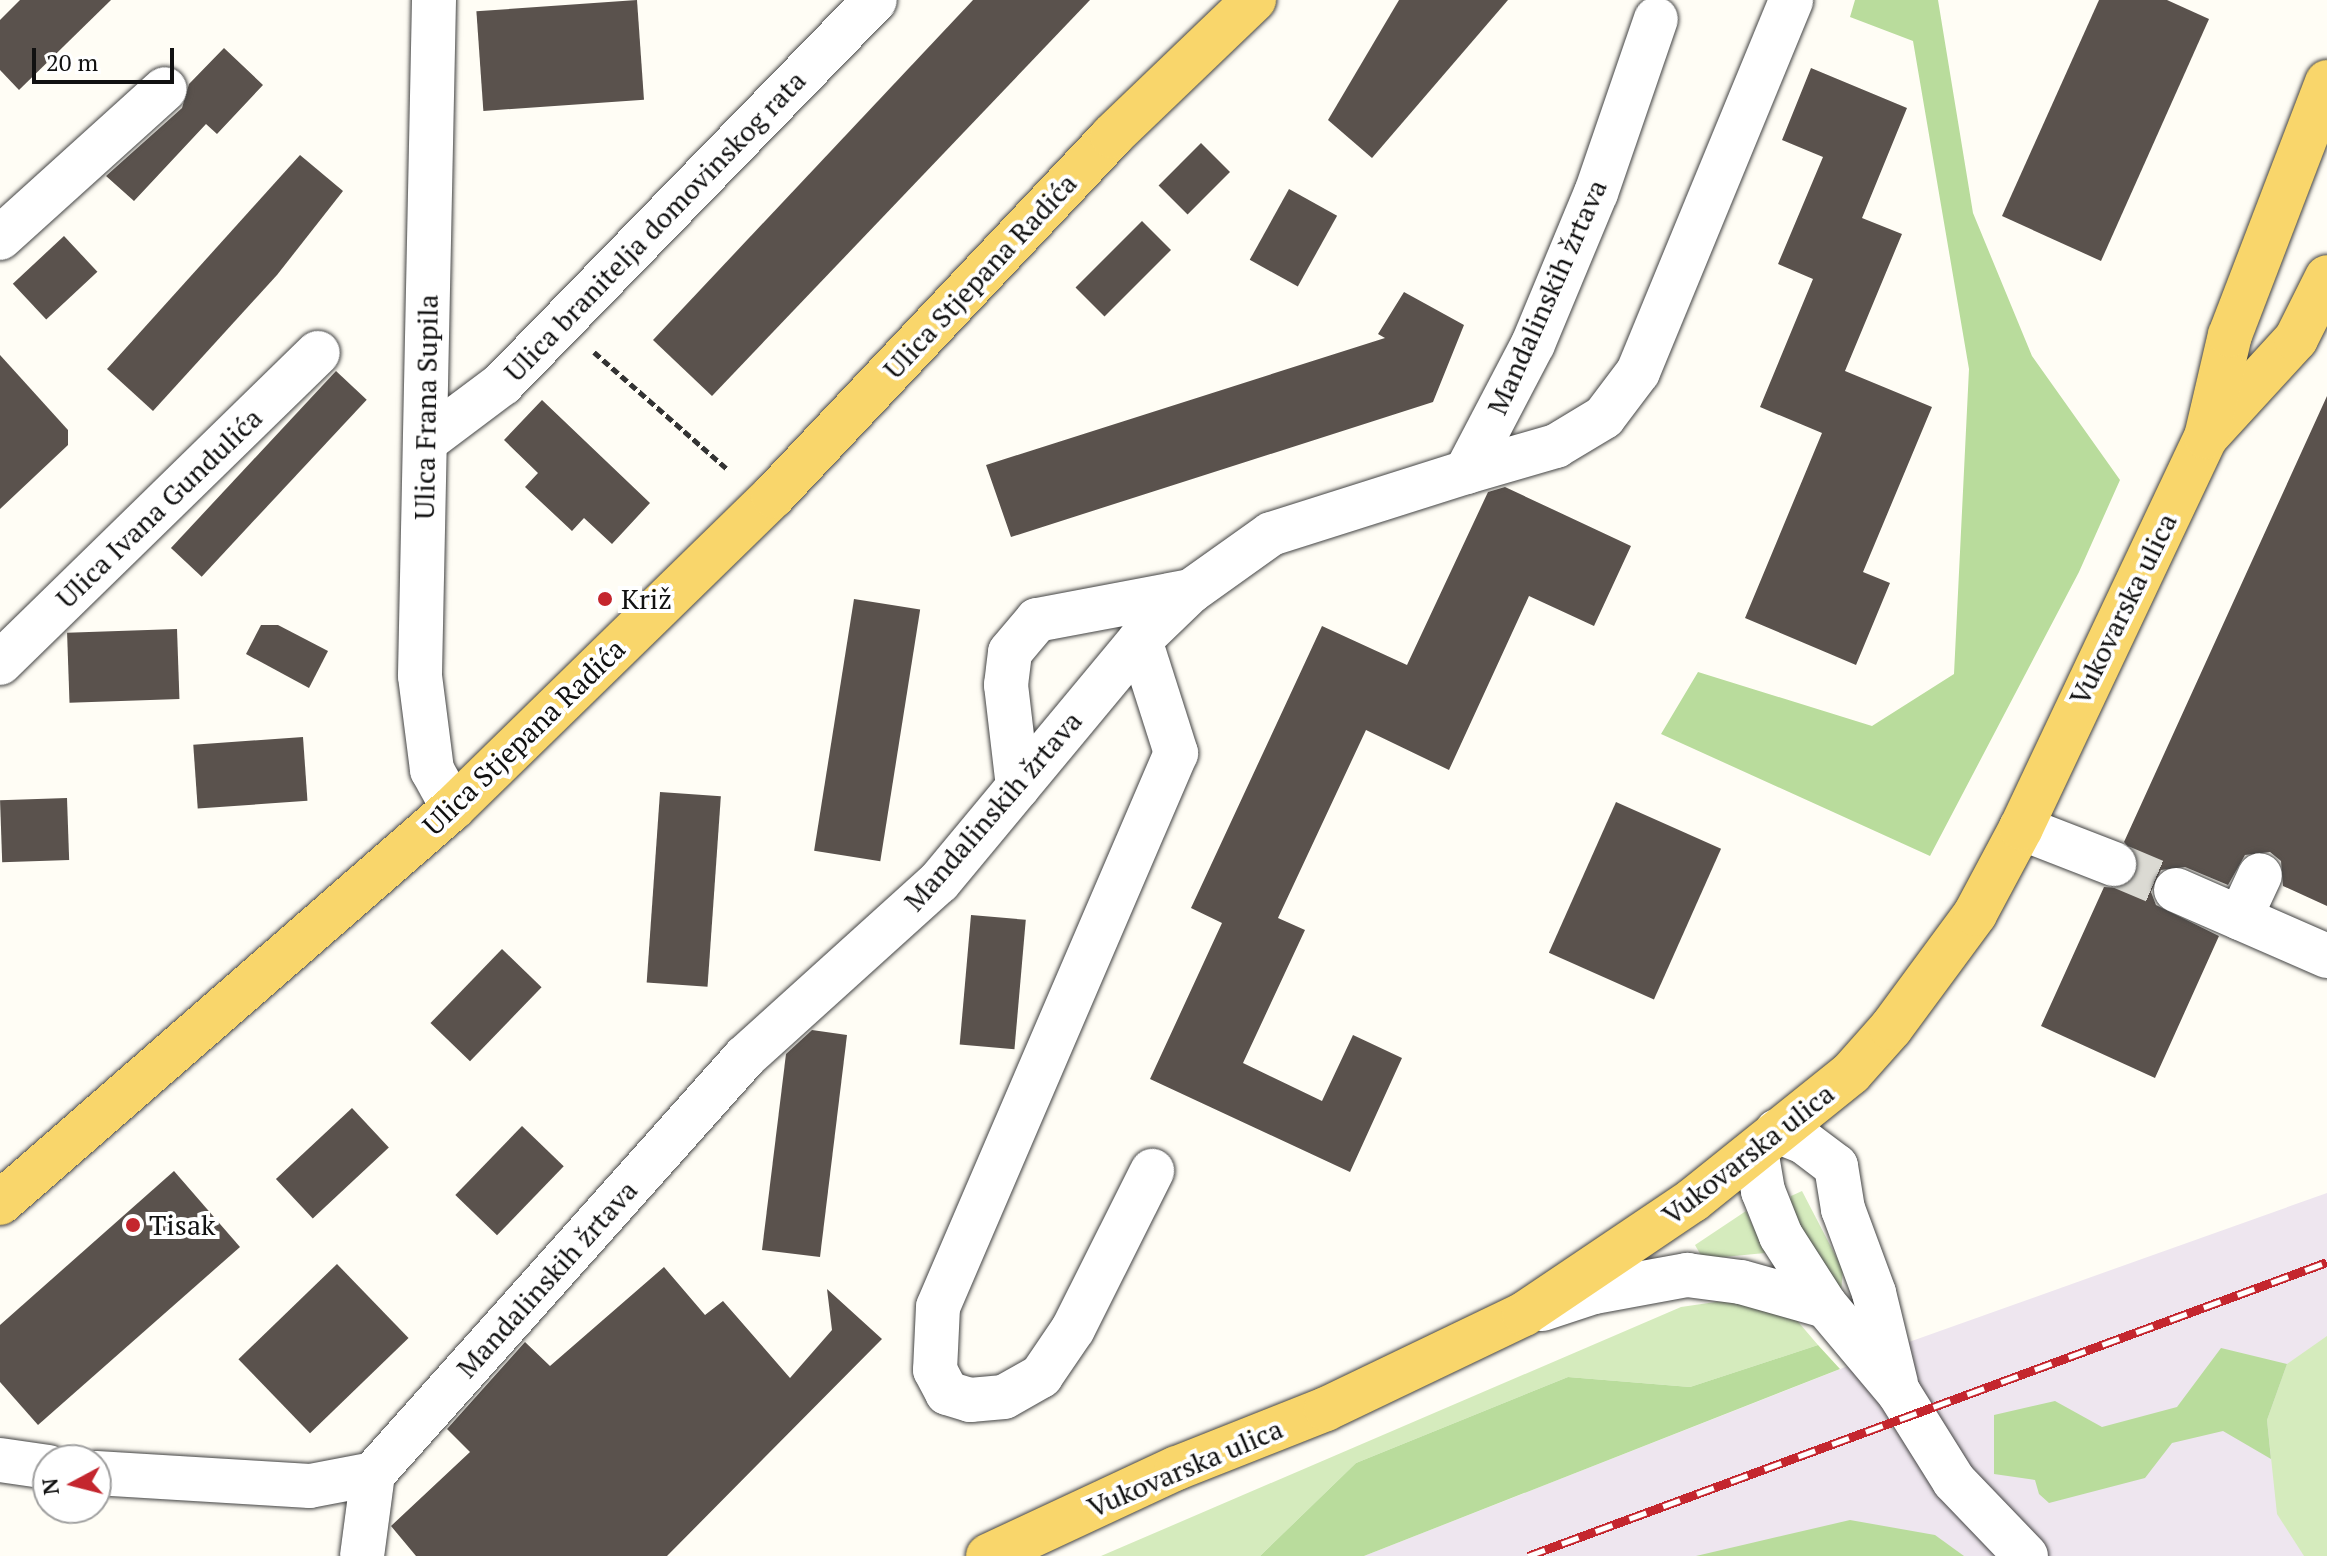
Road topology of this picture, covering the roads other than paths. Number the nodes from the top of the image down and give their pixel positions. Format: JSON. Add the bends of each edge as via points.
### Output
{"nodes":[{"id":1,"x":434,"y":0,"type":"edge"},
{"id":2,"x":875,"y":0,"type":"edge"},
{"id":3,"x":1254,"y":0,"type":"edge"},
{"id":4,"x":1791,"y":0,"type":"edge"},
{"id":5,"x":1656,"y":19,"type":"dead end"},
{"id":6,"x":2327,"y":82,"type":"edge"},
{"id":7,"x":165,"y":89,"type":"dead end"},
{"id":8,"x":0,"y":238,"type":"edge"},
{"id":9,"x":2327,"y":277,"type":"edge"},
{"id":10,"x":318,"y":353,"type":"dead end"},
{"id":11,"x":2206,"y":437,"type":"junction"},
{"id":12,"x":426,"y":441,"type":"junction"},
{"id":13,"x":1466,"y":472,"type":"junction"},
{"id":14,"x":1191,"y":591,"type":"junction"},
{"id":15,"x":1140,"y":640,"type":"junction"},
{"id":16,"x":0,"y":663,"type":"edge"},
{"id":17,"x":1018,"y":787,"type":"junction"},
{"id":18,"x":453,"y":808,"type":"junction"},
{"id":19,"x":2021,"y":828,"type":"junction"},
{"id":20,"x":2114,"y":864,"type":"tunnel mouth"},
{"id":21,"x":2260,"y":875,"type":"dead end"},
{"id":22,"x":2176,"y":890,"type":"tunnel mouth"},
{"id":23,"x":2240,"y":918,"type":"junction"},
{"id":24,"x":2327,"y":956,"type":"edge"},
{"id":25,"x":1767,"y":1140,"type":"junction"},
{"id":26,"x":1152,"y":1171,"type":"dead end"},
{"id":27,"x":0,"y":1203,"type":"edge"},
{"id":28,"x":1826,"y":1306,"type":"junction"},
{"id":29,"x":1524,"y":1314,"type":"junction"},
{"id":30,"x":1899,"y":1393,"type":"junction"},
{"id":31,"x":0,"y":1460,"type":"edge"},
{"id":32,"x":32,"y":1465,"type":"edge"},
{"id":33,"x":112,"y":1474,"type":"edge"},
{"id":34,"x":373,"y":1474,"type":"junction"},
{"id":35,"x":362,"y":1556,"type":"edge"},
{"id":36,"x":988,"y":1556,"type":"edge"},
{"id":37,"x":2026,"y":1556,"type":"edge"}],
"edges":[{"from":1,"to":12,"type":"street","name":"Ulica Frana Supila"},
{"from":2,"to":12,"type":"street","name":"Ulica branitelja domovinskog rata","via":[[502,384]]},
{"from":3,"to":18,"type":"main road","name":"Ulica Stjepana Radića","via":[[1112,136],[773,496]]},
{"from":4,"to":13,"type":"street","via":[[1638,372],[1604,417],[1556,446]]},
{"from":5,"to":13,"type":"street","name":"Mandalinskih žrtava","via":[[1596,193],[1539,330]]},
{"from":6,"to":11,"type":"main road","name":"Vukovarska ulica","via":[[2230,335]]},
{"from":7,"to":8,"type":"street"},
{"from":9,"to":11,"type":"main road","name":"Vukovarska ulica","via":[[2296,339]]},
{"from":10,"to":16,"type":"street","name":"Ulica Ivana Gundulića"},
{"from":11,"to":19,"type":"main road","name":"Vukovarska ulica"},
{"from":12,"to":18,"type":"street","name":"Ulica Frana Supila","via":[[420,676],[432,770]]},
{"from":13,"to":14,"type":"street","name":"Mandalinskih žrtava","via":[[1271,534]]},
{"from":14,"to":15,"type":"street","name":"Mandalinskih žrtava"},
{"from":14,"to":17,"type":"street","via":[[1037,620],[1010,652],[1006,685]]},
{"from":15,"to":17,"type":"street","name":"Mandalinskih žrtava"},
{"from":15,"to":26,"type":"street","via":[[1176,753],[938,1307],[935,1370],[947,1393],[970,1400],[1004,1397],[1041,1376],[1073,1329]]},
{"from":17,"to":34,"type":"street","name":"Mandalinskih žrtava","via":[[939,882],[745,1057]]},
{"from":18,"to":27,"type":"main road","name":"Ulica Stjepana Radića"},
{"from":19,"to":20,"type":"street"},
{"from":19,"to":25,"type":"main road","name":"Vukovarska ulica","via":[[1975,914],[1891,1028],[1851,1073]]},
{"from":21,"to":23,"type":"street"},
{"from":22,"to":23,"type":"street"},
{"from":23,"to":24,"type":"street"},
{"from":25,"to":28,"type":"street","via":[[1763,1191],[1781,1236]]},
{"from":25,"to":29,"type":"main road","name":"Vukovarska ulica","via":[[1636,1241]]},
{"from":25,"to":30,"type":"street","via":[[1804,1142],[1836,1166],[1843,1209],[1874,1293]]},
{"from":28,"to":29,"type":"street","via":[[1741,1282],[1687,1275],[1594,1292]]},
{"from":28,"to":30,"type":"street"},
{"from":29,"to":36,"type":"main road","name":"Vukovarska ulica","via":[[1326,1409],[1177,1468]]},
{"from":30,"to":37,"type":"street","via":[[1954,1481]]},
{"from":31,"to":32,"type":"street"},
{"from":33,"to":34,"type":"street","via":[[310,1486]]},
{"from":34,"to":35,"type":"street"}]}
